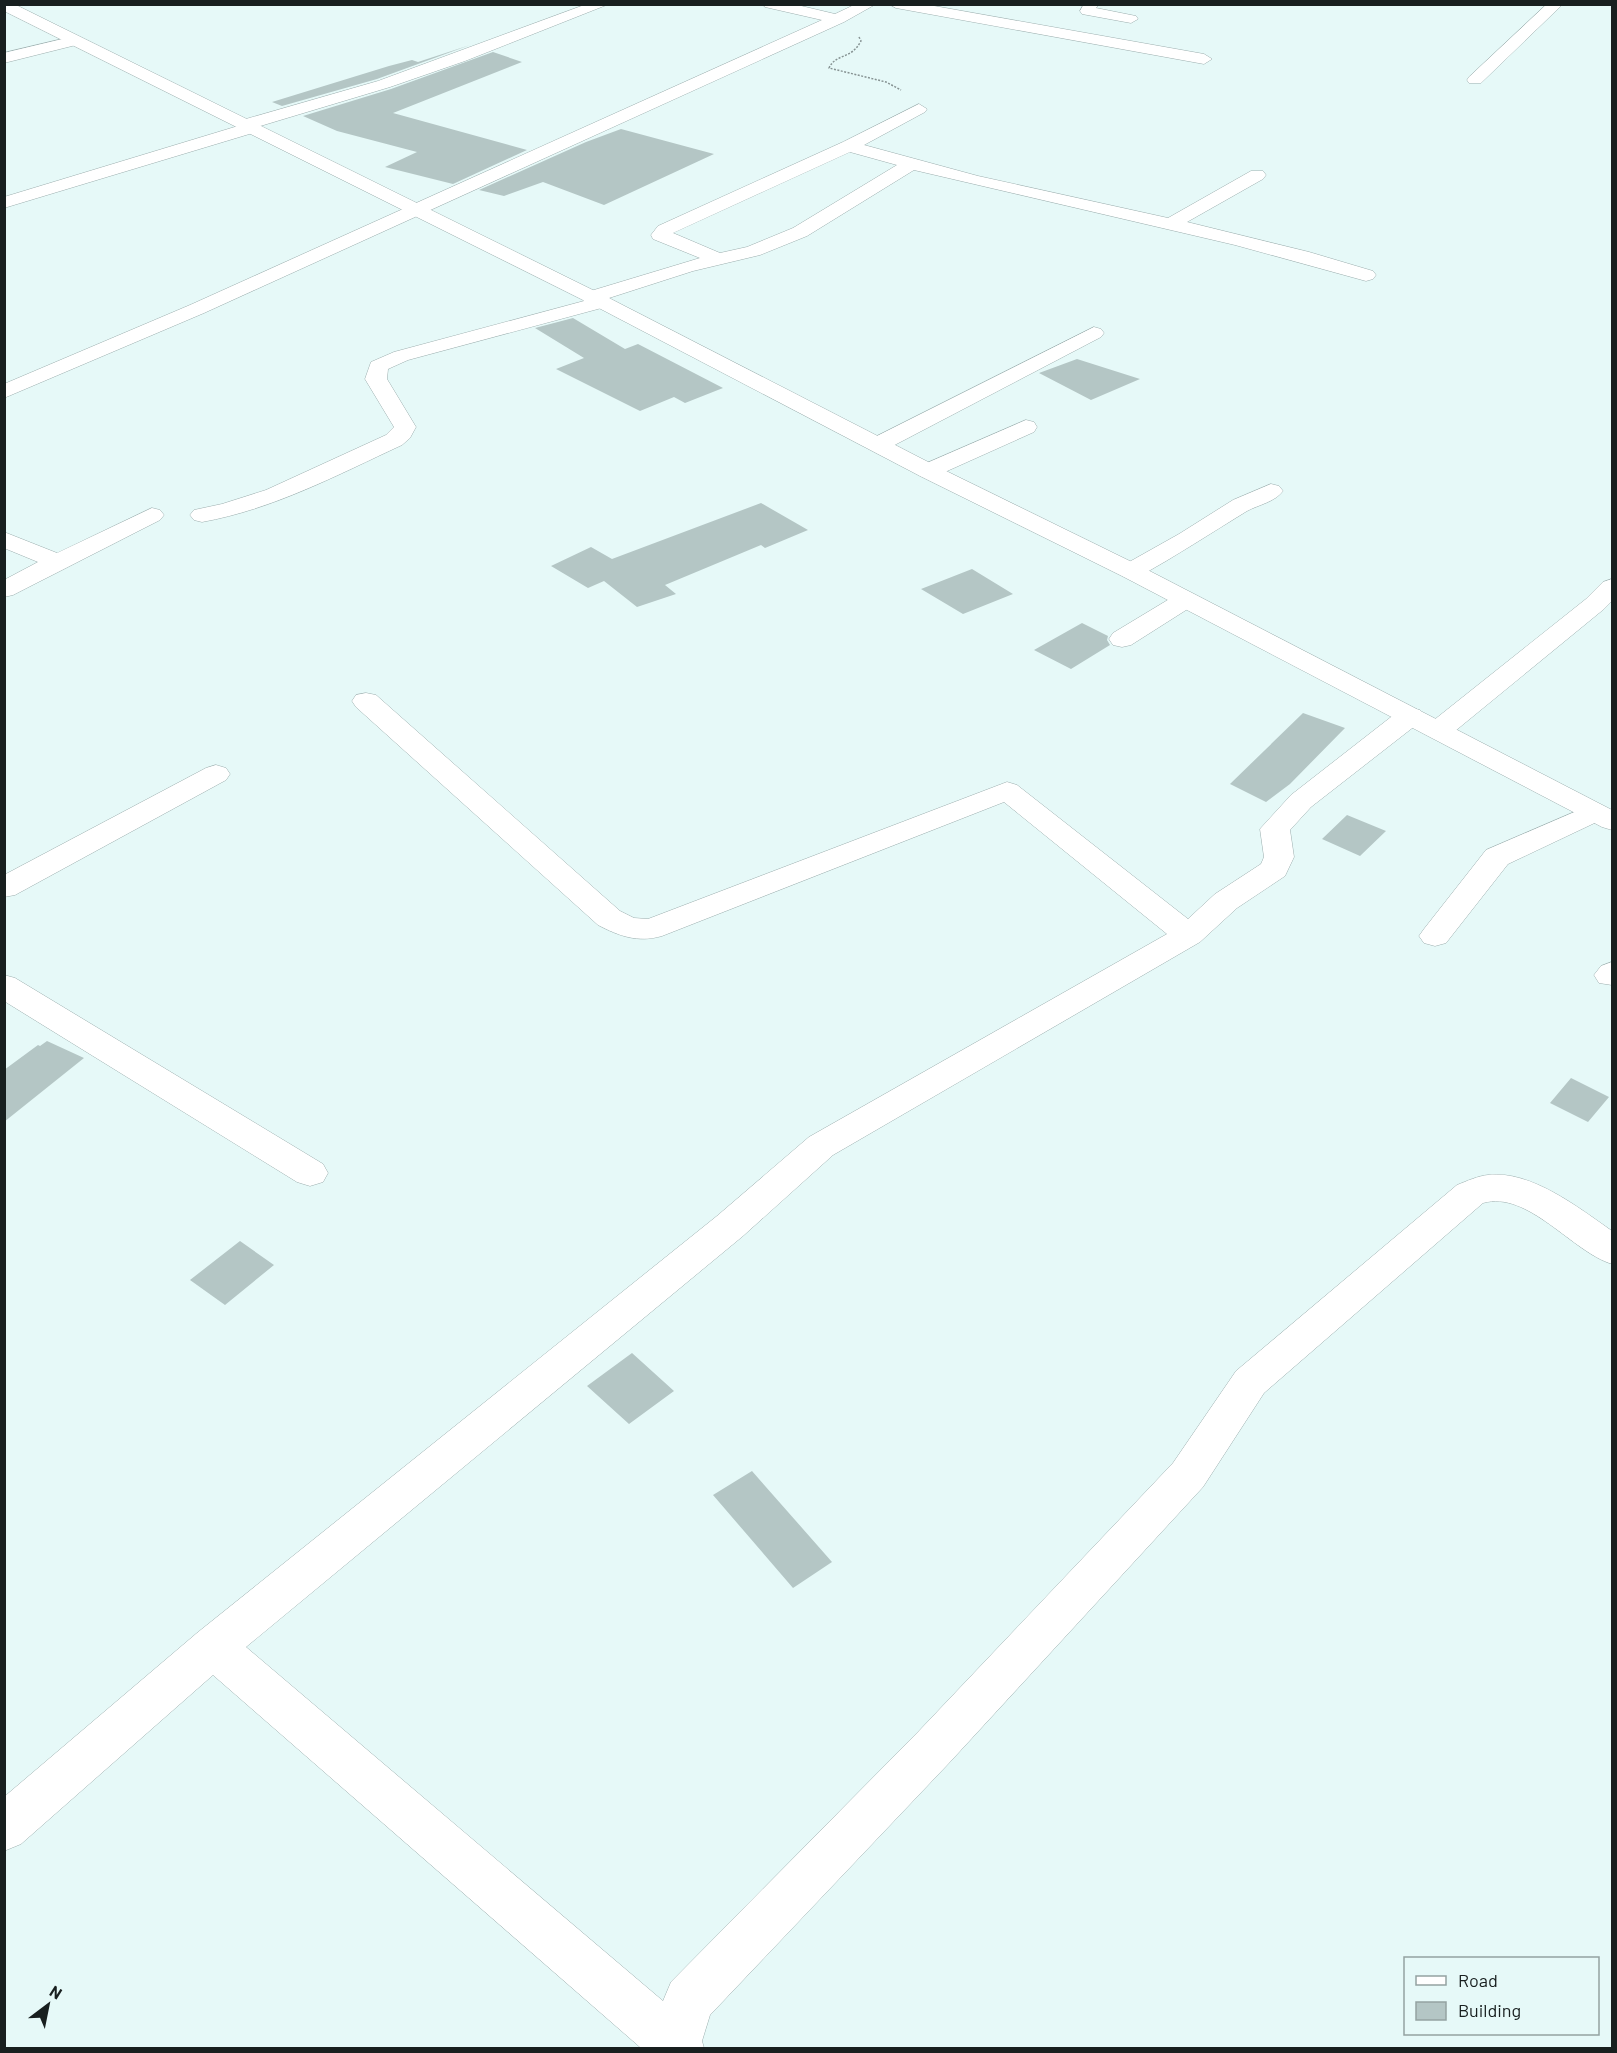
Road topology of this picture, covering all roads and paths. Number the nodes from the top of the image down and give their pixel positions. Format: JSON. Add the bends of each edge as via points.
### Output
{"nodes":[{"id":1,"x":602,"y":4,"type":"edge"},
{"id":2,"x":770,"y":4,"type":"edge"},
{"id":3,"x":869,"y":4,"type":"edge"},
{"id":4,"x":896,"y":4,"type":"edge"},
{"id":5,"x":1092,"y":4,"type":"edge"},
{"id":6,"x":1556,"y":4,"type":"edge"},
{"id":7,"x":4,"y":5,"type":"edge"},
{"id":8,"x":839,"y":19,"type":"junction"},
{"id":9,"x":1131,"y":19,"type":"dead end"},
{"id":10,"x":75,"y":41,"type":"junction"},
{"id":11,"x":4,"y":58,"type":"edge"},
{"id":12,"x":1204,"y":59,"type":"dead end"},
{"id":13,"x":1475,"y":80,"type":"dead end"},
{"id":14,"x":919,"y":108,"type":"joint"},
{"id":15,"x":248,"y":126,"type":"junction"},
{"id":16,"x":849,"y":146,"type":"junction"},
{"id":17,"x":910,"y":165,"type":"junction"},
{"id":18,"x":1257,"y":175,"type":"dead end"},
{"id":19,"x":4,"y":203,"type":"edge"},
{"id":20,"x":417,"y":210,"type":"junction"},
{"id":21,"x":813,"y":224,"type":"junction"},
{"id":22,"x":1170,"y":224,"type":"junction"},
{"id":23,"x":834,"y":230,"type":"dead end"},
{"id":24,"x":718,"y":259,"type":"junction"},
{"id":25,"x":1366,"y":275,"type":"dead end"},
{"id":26,"x":597,"y":299,"type":"junction"},
{"id":27,"x":1094,"y":333,"type":"dead end"},
{"id":28,"x":4,"y":392,"type":"edge"},
{"id":29,"x":1026,"y":427,"type":"dead end"},
{"id":30,"x":879,"y":444,"type":"junction"},
{"id":31,"x":928,"y":471,"type":"junction"},
{"id":32,"x":1271,"y":490,"type":"dead end"},
{"id":33,"x":152,"y":515,"type":"dead end"},
{"id":34,"x":202,"y":515,"type":"dead end"},
{"id":35,"x":4,"y":539,"type":"edge"},
{"id":36,"x":58,"y":562,"type":"junction"},
{"id":37,"x":1131,"y":571,"type":"junction"},
{"id":38,"x":4,"y":590,"type":"edge"},
{"id":39,"x":1185,"y":600,"type":"junction"},
{"id":40,"x":1607,"y":600,"type":"edge"},
{"id":41,"x":1122,"y":639,"type":"dead end"},
{"id":42,"x":366,"y":701,"type":"dead end"},
{"id":43,"x":1425,"y":723,"type":"junction"},
{"id":44,"x":216,"y":774,"type":"dead end"},
{"id":45,"x":1603,"y":817,"type":"edge"},
{"id":46,"x":4,"y":888,"type":"edge"},
{"id":47,"x":1189,"y":935,"type":"junction"},
{"id":48,"x":1435,"y":936,"type":"dead end"},
{"id":49,"x":4,"y":986,"type":"edge"},
{"id":50,"x":310,"y":1173,"type":"dead end"},
{"id":51,"x":1612,"y":1250,"type":"edge"},
{"id":52,"x":213,"y":1647,"type":"junction"},
{"id":53,"x":4,"y":1828,"type":"edge"},
{"id":54,"x":678,"y":2047,"type":"edge"}],
"edges":[{"from":1,"to":15,"type":"street","via":[[460,58]]},
{"from":2,"to":8,"type":"street"},
{"from":3,"to":8,"type":"street"},
{"from":4,"to":12,"type":"street"},
{"from":5,"to":9,"type":"street","via":[[1087,11]]},
{"from":6,"to":13,"type":"street"},
{"from":7,"to":10,"type":"street"},
{"from":8,"to":14,"type":"path","via":[[855,30],[861,41],[856,51],[832,62],[829,68],[886,82],[916,97]]},
{"from":8,"to":20,"type":"street"},
{"from":10,"to":11,"type":"street"},
{"from":10,"to":15,"type":"street"},
{"from":14,"to":16,"type":"street"},
{"from":15,"to":19,"type":"street"},
{"from":15,"to":20,"type":"street"},
{"from":16,"to":17,"type":"street"},
{"from":16,"to":24,"type":"street","via":[[660,235]]},
{"from":17,"to":21,"type":"street"},
{"from":17,"to":22,"type":"street"},
{"from":18,"to":22,"type":"street"},
{"from":20,"to":26,"type":"street"},
{"from":20,"to":28,"type":"street"},
{"from":21,"to":23,"type":"street"},
{"from":21,"to":24,"type":"street","via":[[753,251]]},
{"from":22,"to":25,"type":"street"},
{"from":24,"to":26,"type":"street"},
{"from":26,"to":30,"type":"street"},
{"from":26,"to":34,"type":"street","via":[[378,366],[376,379],[405,427],[394,440],[285,489],[224,512]]},
{"from":27,"to":30,"type":"street"},
{"from":29,"to":31,"type":"street"},
{"from":30,"to":31,"type":"street"},
{"from":31,"to":37,"type":"street"},
{"from":32,"to":37,"type":"street"},
{"from":33,"to":36,"type":"street"},
{"from":35,"to":36,"type":"street"},
{"from":36,"to":38,"type":"street"},
{"from":37,"to":39,"type":"street"},
{"from":39,"to":41,"type":"street"},
{"from":39,"to":43,"type":"street"},
{"from":40,"to":43,"type":"street"},
{"from":42,"to":47,"type":"street","via":[[609,918],[628,928],[651,929],[1007,791]]},
{"from":43,"to":45,"type":"street"},
{"from":43,"to":47,"type":"street","via":[[1301,801],[1275,829],[1279,857],[1274,869],[1226,901]]},
{"from":44,"to":46,"type":"street"},
{"from":45,"to":48,"type":"street","via":[[1497,857]]},
{"from":47,"to":52,"type":"street","via":[[821,1146],[610,1324]]},
{"from":49,"to":50,"type":"street"},
{"from":51,"to":54,"type":"street","via":[[1540,1201],[1507,1188],[1482,1188],[1444,1216],[1250,1382],[1188,1475],[934,1747],[689,2000]]},
{"from":52,"to":53,"type":"street"},
{"from":52,"to":54,"type":"street"}]}
